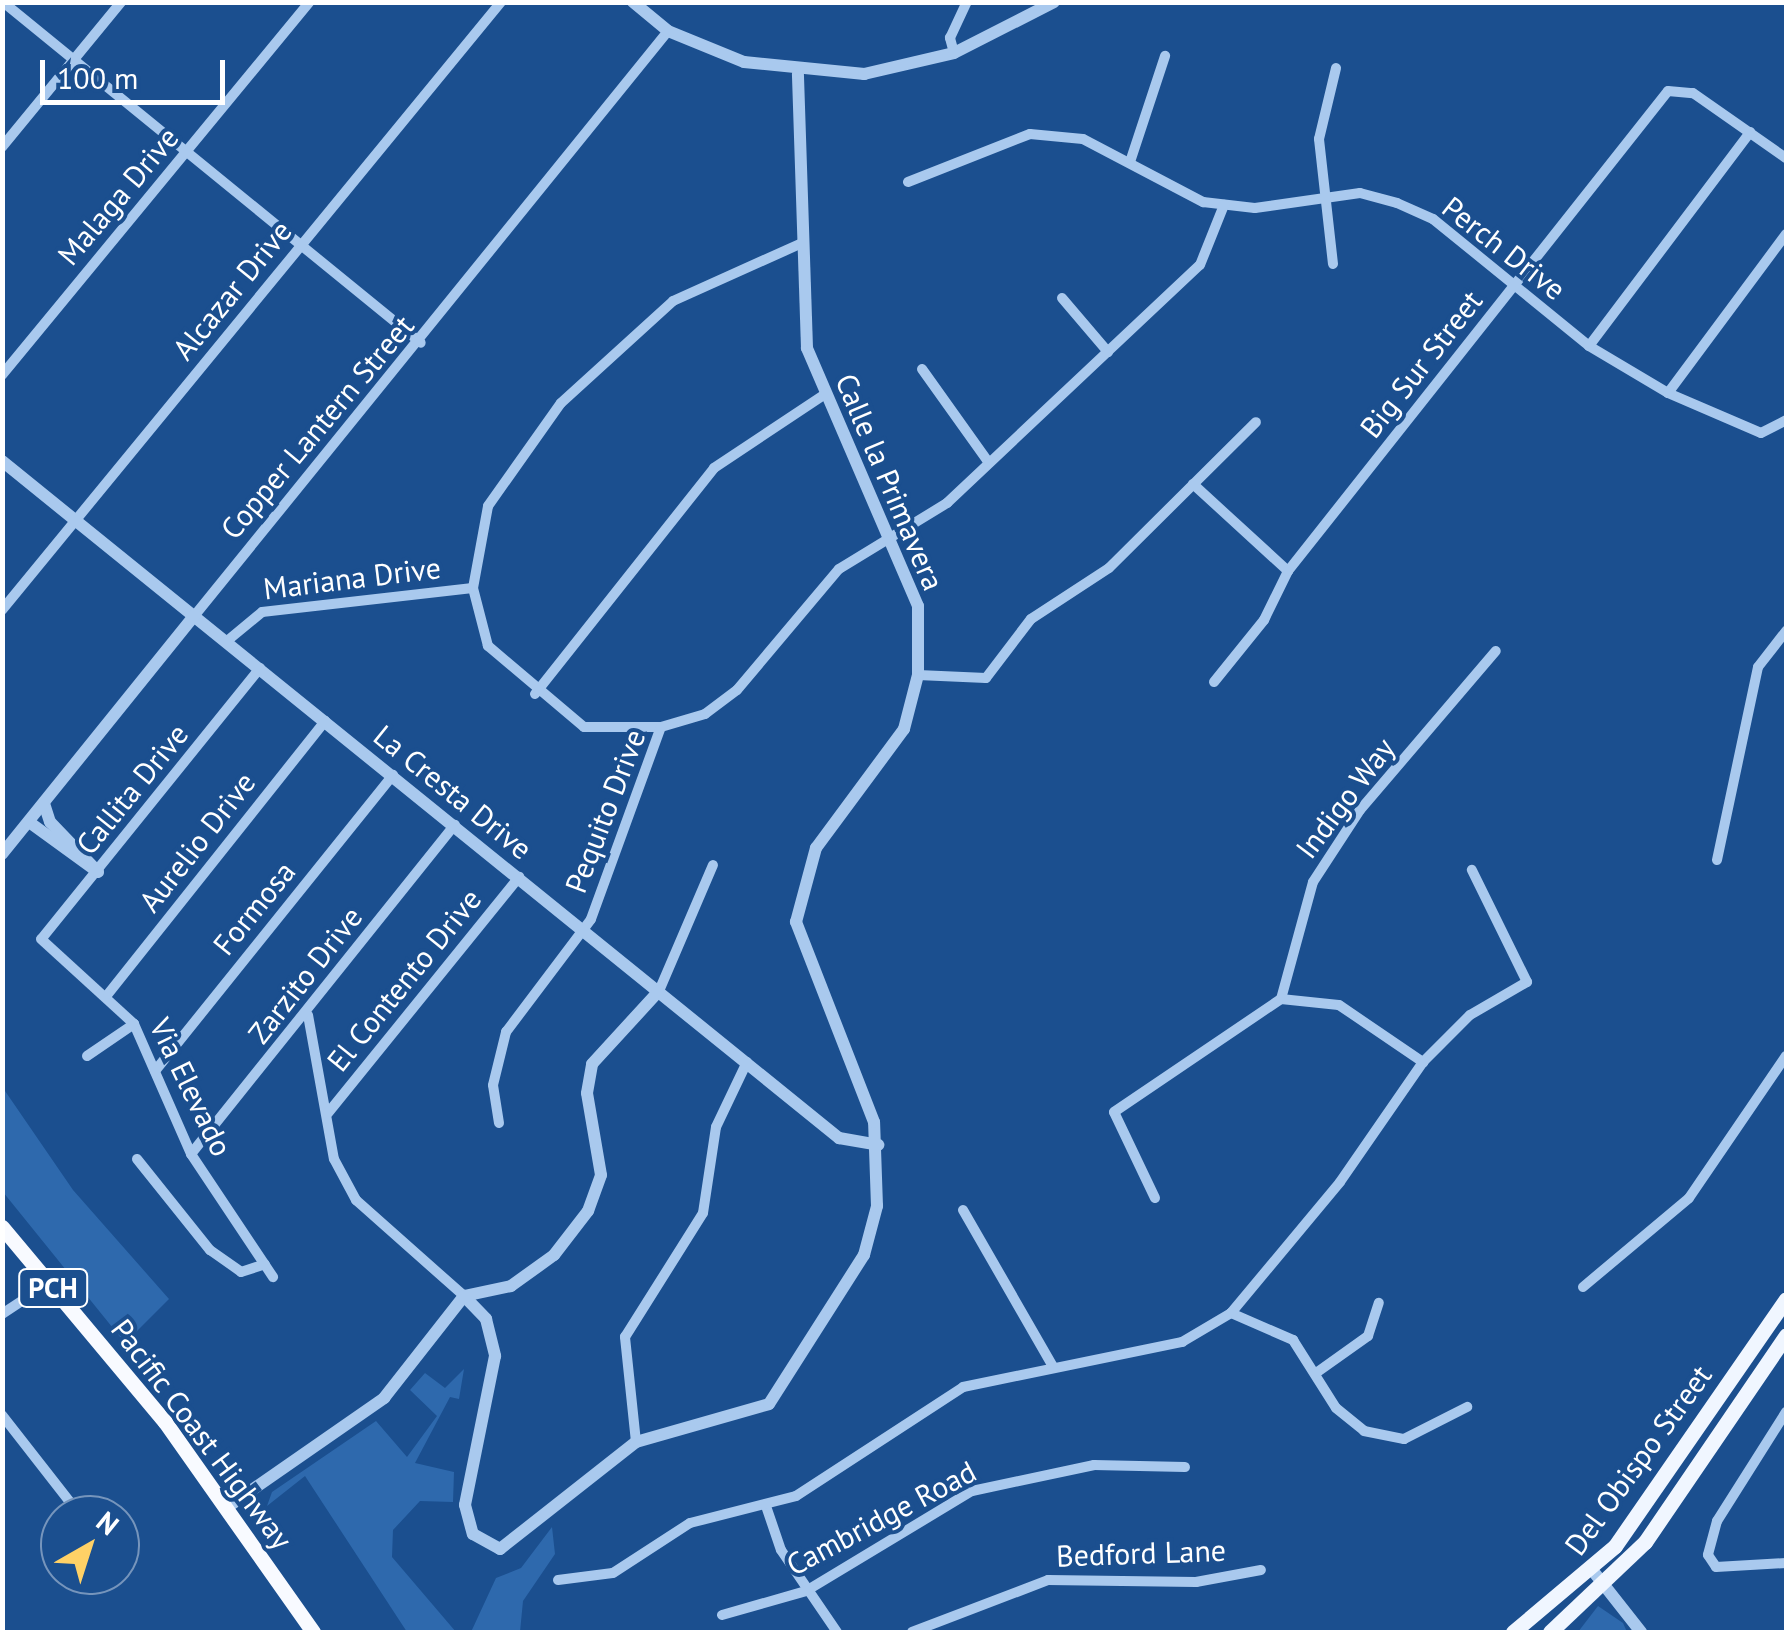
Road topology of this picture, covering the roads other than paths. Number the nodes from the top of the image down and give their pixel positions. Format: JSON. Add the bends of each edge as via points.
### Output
{"nodes":[{"id":1,"x":4,"y":2,"type":"edge"},
{"id":2,"x":121,"y":2,"type":"edge"},
{"id":3,"x":309,"y":2,"type":"edge"},
{"id":4,"x":500,"y":2,"type":"edge"},
{"id":5,"x":633,"y":2,"type":"edge"},
{"id":6,"x":967,"y":2,"type":"edge"},
{"id":7,"x":1054,"y":2,"type":"edge"},
{"id":8,"x":668,"y":31,"type":"junction"},
{"id":9,"x":954,"y":53,"type":"junction"},
{"id":10,"x":1165,"y":56,"type":"dead end"},
{"id":11,"x":73,"y":61,"type":"junction"},
{"id":12,"x":1336,"y":68,"type":"dead end"},
{"id":13,"x":798,"y":74,"type":"junction"},
{"id":14,"x":1750,"y":132,"type":"junction"},
{"id":15,"x":2,"y":147,"type":"edge"},
{"id":16,"x":187,"y":152,"type":"junction"},
{"id":17,"x":1786,"y":158,"type":"edge"},
{"id":18,"x":1130,"y":162,"type":"junction"},
{"id":19,"x":908,"y":182,"type":"dead end"},
{"id":20,"x":1324,"y":198,"type":"junction"},
{"id":21,"x":1224,"y":205,"type":"junction"},
{"id":22,"x":1786,"y":234,"type":"edge"},
{"id":23,"x":302,"y":244,"type":"junction"},
{"id":24,"x":800,"y":244,"type":"junction"},
{"id":25,"x":1333,"y":264,"type":"dead end"},
{"id":26,"x":1512,"y":288,"type":"junction"},
{"id":27,"x":1062,"y":298,"type":"dead end"},
{"id":28,"x":421,"y":343,"type":"junction"},
{"id":29,"x":1588,"y":346,"type":"junction"},
{"id":30,"x":1108,"y":352,"type":"junction"},
{"id":31,"x":922,"y":369,"type":"dead end"},
{"id":32,"x":2,"y":375,"type":"edge"},
{"id":33,"x":1668,"y":393,"type":"junction"},
{"id":34,"x":824,"y":396,"type":"junction"},
{"id":35,"x":1786,"y":420,"type":"edge"},
{"id":36,"x":1256,"y":422,"type":"dead end"},
{"id":37,"x":2,"y":461,"type":"edge"},
{"id":38,"x":989,"y":463,"type":"junction"},
{"id":39,"x":1192,"y":484,"type":"junction"},
{"id":40,"x":76,"y":520,"type":"junction"},
{"id":41,"x":890,"y":537,"type":"junction"},
{"id":42,"x":1288,"y":572,"type":"junction"},
{"id":43,"x":473,"y":588,"type":"junction"},
{"id":44,"x":2,"y":610,"type":"edge"},
{"id":45,"x":195,"y":615,"type":"junction"},
{"id":46,"x":1786,"y":631,"type":"edge"},
{"id":47,"x":226,"y":641,"type":"junction"},
{"id":48,"x":1496,"y":652,"type":"dead end"},
{"id":49,"x":260,"y":668,"type":"junction"},
{"id":50,"x":918,"y":674,"type":"junction"},
{"id":51,"x":1214,"y":682,"type":"dead end"},
{"id":52,"x":535,"y":694,"type":"junction"},
{"id":53,"x":325,"y":721,"type":"junction"},
{"id":54,"x":661,"y":728,"type":"junction"},
{"id":55,"x":392,"y":775,"type":"junction"},
{"id":56,"x":44,"y":802,"type":"junction"},
{"id":57,"x":28,"y":822,"type":"junction"},
{"id":58,"x":454,"y":825,"type":"junction"},
{"id":59,"x":2,"y":854,"type":"edge"},
{"id":60,"x":1717,"y":860,"type":"dead end"},
{"id":61,"x":713,"y":865,"type":"dead end"},
{"id":62,"x":1472,"y":870,"type":"dead end"},
{"id":63,"x":98,"y":872,"type":"junction"},
{"id":64,"x":519,"y":878,"type":"junction"},
{"id":65,"x":582,"y":928,"type":"junction"},
{"id":66,"x":40,"y":939,"type":"joint"},
{"id":67,"x":659,"y":992,"type":"junction"},
{"id":68,"x":108,"y":994,"type":"junction"},
{"id":69,"x":1281,"y":999,"type":"junction"},
{"id":70,"x":308,"y":1015,"type":"junction"},
{"id":71,"x":134,"y":1024,"type":"junction"},
{"id":72,"x":86,"y":1056,"type":"dead end"},
{"id":73,"x":1786,"y":1056,"type":"edge"},
{"id":74,"x":748,"y":1062,"type":"junction"},
{"id":75,"x":1423,"y":1062,"type":"junction"},
{"id":76,"x":155,"y":1072,"type":"junction"},
{"id":77,"x":328,"y":1114,"type":"junction"},
{"id":78,"x":498,"y":1123,"type":"dead end"},
{"id":79,"x":878,"y":1145,"type":"junction"},
{"id":80,"x":191,"y":1154,"type":"junction"},
{"id":81,"x":138,"y":1159,"type":"dead end"},
{"id":82,"x":1154,"y":1198,"type":"dead end"},
{"id":83,"x":963,"y":1210,"type":"dead end"},
{"id":84,"x":2,"y":1227,"type":"edge"},
{"id":85,"x":265,"y":1264,"type":"junction"},
{"id":86,"x":273,"y":1277,"type":"dead end"},
{"id":87,"x":49,"y":1283,"type":"junction"},
{"id":88,"x":1583,"y":1287,"type":"dead end"},
{"id":89,"x":464,"y":1296,"type":"junction"},
{"id":90,"x":1786,"y":1299,"type":"edge"},
{"id":91,"x":1379,"y":1303,"type":"dead end"},
{"id":92,"x":1232,"y":1313,"type":"junction"},
{"id":93,"x":2,"y":1314,"type":"edge"},
{"id":94,"x":1764,"y":1331,"type":"junction"},
{"id":95,"x":1785,"y":1342,"type":"edge"},
{"id":96,"x":1052,"y":1365,"type":"junction"},
{"id":97,"x":1316,"y":1373,"type":"junction"},
{"id":98,"x":1467,"y":1407,"type":"dead end"},
{"id":99,"x":1786,"y":1412,"type":"edge"},
{"id":100,"x":2,"y":1415,"type":"edge"},
{"id":101,"x":636,"y":1442,"type":"junction"},
{"id":102,"x":1185,"y":1467,"type":"dead end"},
{"id":103,"x":64,"y":1495,"type":"edge"},
{"id":104,"x":766,"y":1506,"type":"junction"},
{"id":105,"x":226,"y":1508,"type":"junction"},
{"id":106,"x":1786,"y":1563,"type":"edge"},
{"id":107,"x":1261,"y":1570,"type":"dead end"},
{"id":108,"x":1593,"y":1570,"type":"junction"},
{"id":109,"x":558,"y":1580,"type":"dead end"},
{"id":110,"x":1609,"y":1585,"type":"junction"},
{"id":111,"x":806,"y":1591,"type":"junction"},
{"id":112,"x":722,"y":1615,"type":"dead end"},
{"id":113,"x":313,"y":1632,"type":"edge"},
{"id":114,"x":837,"y":1632,"type":"edge"},
{"id":115,"x":912,"y":1632,"type":"edge"},
{"id":116,"x":1513,"y":1632,"type":"edge"},
{"id":117,"x":1550,"y":1632,"type":"edge"},
{"id":118,"x":1641,"y":1632,"type":"edge"}],
"edges":[{"from":1,"to":11,"type":"street"},
{"from":2,"to":11,"type":"street"},
{"from":3,"to":16,"type":"street","name":"Malaga Drive"},
{"from":4,"to":23,"type":"street","name":"Alcazar Drive"},
{"from":5,"to":8,"type":"street"},
{"from":6,"to":9,"type":"street","via":[[950,38]]},
{"from":7,"to":9,"type":"street"},
{"from":8,"to":13,"type":"street"},
{"from":8,"to":28,"type":"street","name":"Copper Lantern Street"},
{"from":9,"to":13,"type":"street","via":[[864,74]]},
{"from":10,"to":18,"type":"street"},
{"from":11,"to":15,"type":"street"},
{"from":11,"to":16,"type":"street"},
{"from":12,"to":20,"type":"street","via":[[1318,139]]},
{"from":13,"to":24,"type":"street","name":"Calle la Primavera"},
{"from":14,"to":17,"type":"street"},
{"from":14,"to":26,"type":"street","name":"Big Sur Street","via":[[1678,86]]},
{"from":14,"to":29,"type":"street"},
{"from":16,"to":23,"type":"street"},
{"from":16,"to":32,"type":"street","name":"Malaga Drive"},
{"from":18,"to":19,"type":"street","name":"Perch Drive","via":[[1083,139],[1030,134]]},
{"from":18,"to":21,"type":"street","name":"Perch Drive"},
{"from":20,"to":21,"type":"street","name":"Perch Drive"},
{"from":20,"to":25,"type":"street"},
{"from":20,"to":26,"type":"street","name":"Perch Drive","via":[[1360,193],[1434,219]]},
{"from":21,"to":30,"type":"street","name":"Pequito Drive","via":[[1200,265]]},
{"from":22,"to":33,"type":"street"},
{"from":23,"to":28,"type":"street"},
{"from":23,"to":40,"type":"street","name":"Alcazar Drive"},
{"from":24,"to":34,"type":"street","name":"Calle la Primavera","via":[[807,348]]},
{"from":24,"to":43,"type":"street","name":"Mariana Drive","via":[[739,264],[673,302],[561,403],[488,506]]},
{"from":26,"to":29,"type":"street","name":"Perch Drive"},
{"from":26,"to":42,"type":"street","name":"Big Sur Street"},
{"from":27,"to":30,"type":"street"},
{"from":28,"to":45,"type":"street","name":"Copper Lantern Street"},
{"from":29,"to":33,"type":"street","name":"Perch Drive"},
{"from":30,"to":38,"type":"street","name":"Pequito Drive"},
{"from":31,"to":38,"type":"street"},
{"from":33,"to":35,"type":"street","name":"Perch Drive","via":[[1771,433]]},
{"from":34,"to":41,"type":"street","name":"Calle la Primavera"},
{"from":34,"to":52,"type":"street","via":[[714,468]]},
{"from":36,"to":39,"type":"street"},
{"from":37,"to":40,"type":"street","name":"La Cresta Drive"},
{"from":38,"to":41,"type":"street","name":"Pequito Drive"},
{"from":39,"to":42,"type":"street"},
{"from":39,"to":50,"type":"street","via":[[1109,568],[1031,619],[986,678]]},
{"from":40,"to":44,"type":"street","name":"Alcazar Drive"},
{"from":40,"to":45,"type":"street","name":"La Cresta Drive"},
{"from":41,"to":50,"type":"street","name":"Calle la Primavera","via":[[918,606]]},
{"from":41,"to":54,"type":"street","name":"Pequito Drive","via":[[838,569],[738,690],[704,714]]},
{"from":42,"to":51,"type":"street","name":"Big Sur Street"},
{"from":43,"to":47,"type":"street","name":"Mariana Drive","via":[[262,612]]},
{"from":43,"to":52,"type":"street","via":[[488,646]]},
{"from":45,"to":47,"type":"street","name":"La Cresta Drive"},
{"from":45,"to":56,"type":"street","name":"Copper Lantern Street"},
{"from":46,"to":60,"type":"street","via":[[1758,667]]},
{"from":47,"to":49,"type":"street","name":"La Cresta Drive"},
{"from":48,"to":69,"type":"street","name":"Indigo Way","via":[[1360,810],[1313,882]]},
{"from":49,"to":53,"type":"street","name":"La Cresta Drive"},
{"from":49,"to":63,"type":"street","name":"Callita Drive"},
{"from":50,"to":79,"type":"street","name":"Calle la Primavera","via":[[885,762],[816,848],[796,922]]},
{"from":52,"to":54,"type":"street","via":[[584,728]]},
{"from":53,"to":55,"type":"street","name":"La Cresta Drive"},
{"from":53,"to":68,"type":"street","name":"Aurelio Drive"},
{"from":54,"to":65,"type":"street","name":"Pequito Drive"},
{"from":55,"to":58,"type":"street","name":"La Cresta Drive"},
{"from":55,"to":76,"type":"street","name":"Formosa"},
{"from":56,"to":57,"type":"street","name":"Copper Lantern Street"},
{"from":56,"to":63,"type":"street","via":[[50,822]]},
{"from":57,"to":59,"type":"street","name":"Copper Lantern Street"},
{"from":57,"to":63,"type":"street"},
{"from":58,"to":64,"type":"street","name":"La Cresta Drive"},
{"from":58,"to":70,"type":"street","name":"Zarzito Drive"},
{"from":61,"to":67,"type":"street"},
{"from":62,"to":75,"type":"street","via":[[1526,982],[1470,1015]]},
{"from":63,"to":66,"type":"street","name":"Callita Drive"},
{"from":64,"to":65,"type":"street","name":"La Cresta Drive"},
{"from":64,"to":77,"type":"street","name":"El Contento Drive"},
{"from":65,"to":67,"type":"street","name":"La Cresta Drive"},
{"from":65,"to":78,"type":"street","name":"Pequito Drive","via":[[506,1032],[494,1085]]},
{"from":66,"to":68,"type":"street","name":"Via Elevado"},
{"from":67,"to":74,"type":"street","name":"La Cresta Drive"},
{"from":67,"to":89,"type":"street","via":[[592,1064],[587,1093],[600,1175],[588,1211],[554,1255],[510,1286]]},
{"from":68,"to":71,"type":"street","name":"Via Elevado"},
{"from":69,"to":75,"type":"street","via":[[1339,1005]]},
{"from":69,"to":82,"type":"street","via":[[1114,1112]]},
{"from":70,"to":77,"type":"street"},
{"from":70,"to":80,"type":"street","name":"Zarzito Drive"},
{"from":71,"to":72,"type":"street"},
{"from":71,"to":76,"type":"street","name":"Via Elevado"},
{"from":73,"to":88,"type":"street","via":[[1689,1198]]},
{"from":74,"to":79,"type":"street","name":"La Cresta Drive","via":[[839,1138]]},
{"from":74,"to":101,"type":"street","via":[[716,1128],[703,1213],[625,1336]]},
{"from":75,"to":92,"type":"street","via":[[1340,1182]]},
{"from":76,"to":80,"type":"street","name":"Via Elevado"},
{"from":77,"to":89,"type":"street","via":[[334,1159],[356,1200]]},
{"from":79,"to":101,"type":"street","name":"Calle la Primavera","via":[[864,1255],[770,1404]]},
{"from":80,"to":85,"type":"street","name":"Via Elevado"},
{"from":81,"to":85,"type":"street","via":[[210,1250],[242,1272]]},
{"from":83,"to":96,"type":"street"},
{"from":84,"to":87,"type":"highway","name":"Pacific Coast Highway","number":"PCH"},
{"from":85,"to":86,"type":"street","name":"Via Elevado"},
{"from":87,"to":93,"type":"street"},
{"from":87,"to":105,"type":"highway","name":"Pacific Coast Highway","number":"PCH"},
{"from":89,"to":101,"type":"street","name":"Calle la Primavera","via":[[486,1320],[494,1356],[490,1408],[466,1472],[473,1534],[486,1547],[518,1542]]},
{"from":89,"to":105,"type":"street","via":[[384,1398]]},
{"from":90,"to":94,"type":"main road","name":"Del Obispo Street"},
{"from":91,"to":97,"type":"street","via":[[1368,1336]]},
{"from":92,"to":96,"type":"street","via":[[1182,1342]]},
{"from":92,"to":97,"type":"street","via":[[1280,1330]]},
{"from":94,"to":95,"type":"street"},
{"from":94,"to":108,"type":"main road","name":"Del Obispo Street"},
{"from":95,"to":110,"type":"main road","name":"Del Obispo Street"},
{"from":96,"to":104,"type":"street","via":[[963,1387],[830,1479]]},
{"from":97,"to":98,"type":"street","via":[[1336,1408],[1364,1431],[1404,1439]]},
{"from":99,"to":106,"type":"street","via":[[1717,1521],[1708,1556],[1716,1567]]},
{"from":100,"to":103,"type":"street"},
{"from":102,"to":111,"type":"street","name":"Cambridge Road","via":[[1094,1465],[972,1491]]},
{"from":104,"to":109,"type":"street","via":[[690,1524],[612,1573]]},
{"from":104,"to":111,"type":"street"},
{"from":105,"to":113,"type":"highway","name":"Pacific Coast Highway","number":"PCH"},
{"from":107,"to":115,"type":"street","name":"Bedford Lane","via":[[1196,1582],[1048,1580]]},
{"from":108,"to":110,"type":"street"},
{"from":108,"to":116,"type":"main road","name":"Del Obispo Street"},
{"from":110,"to":117,"type":"main road","name":"Del Obispo Street"},
{"from":110,"to":118,"type":"street"},
{"from":111,"to":112,"type":"street","name":"Cambridge Road"},
{"from":111,"to":114,"type":"street"}]}
